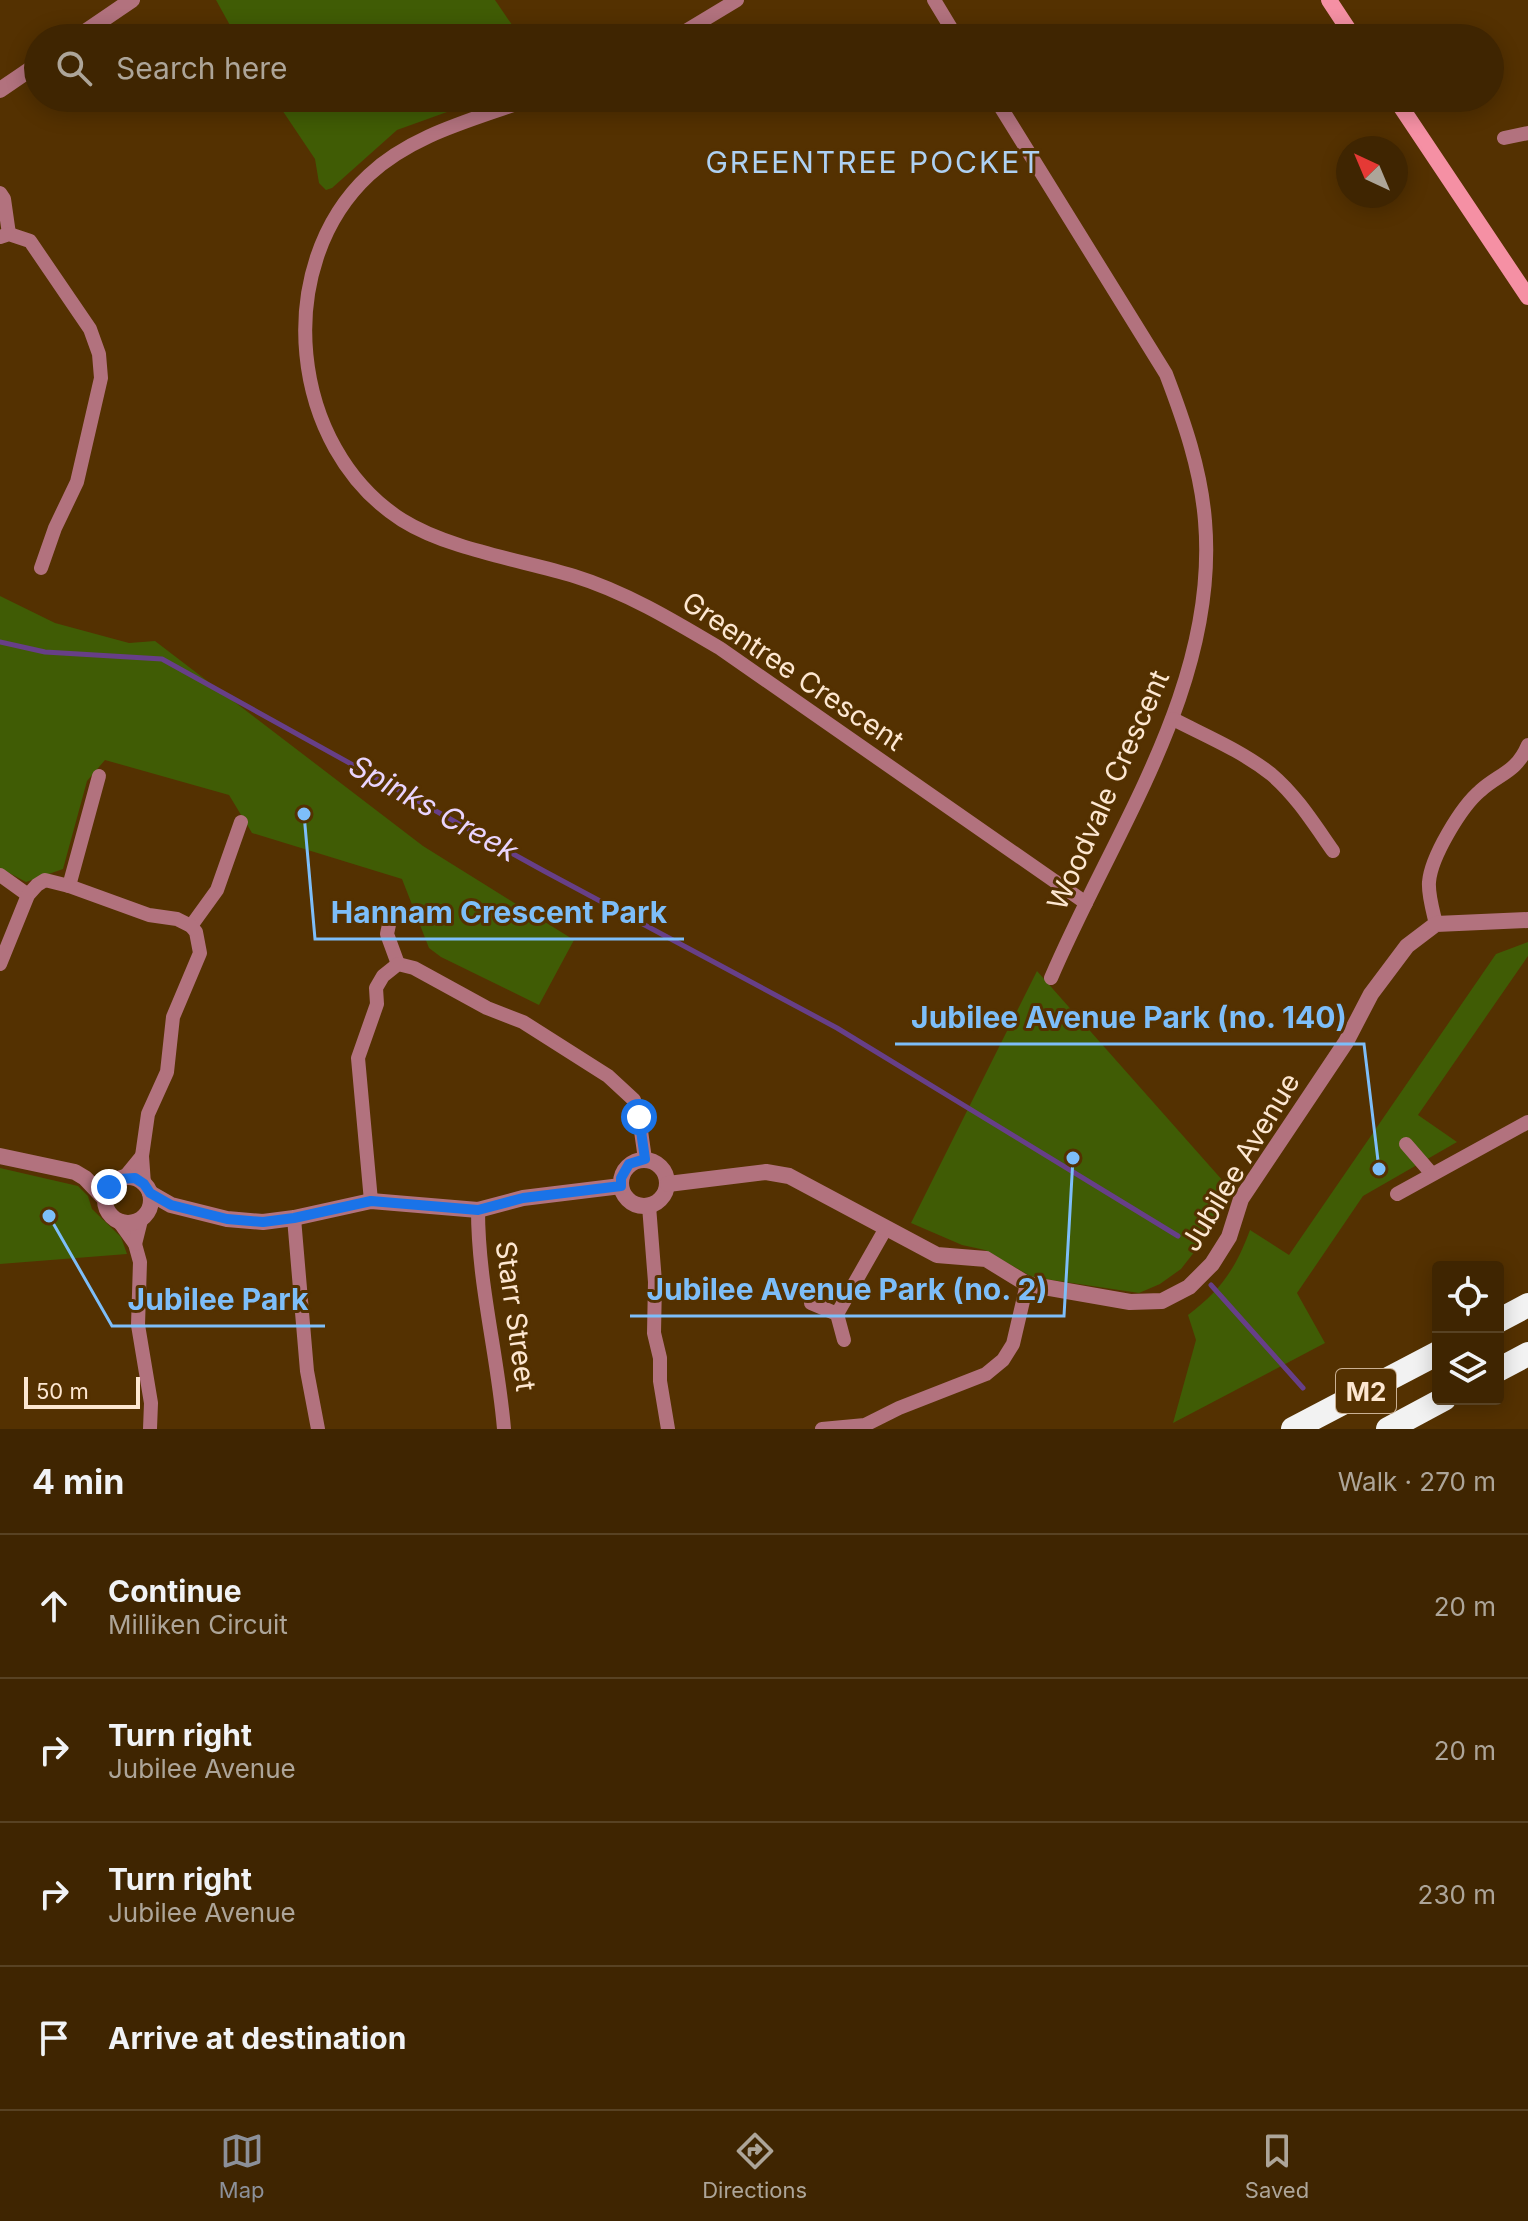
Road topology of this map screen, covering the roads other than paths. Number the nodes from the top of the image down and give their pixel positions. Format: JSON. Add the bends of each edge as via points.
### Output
{"nodes":[{"id":1,"x":132,"y":0,"type":"edge"},
{"id":2,"x":737,"y":0,"type":"edge"},
{"id":3,"x":934,"y":0,"type":"edge"},
{"id":4,"x":1329,"y":0,"type":"edge"},
{"id":5,"x":97,"y":24,"type":"edge"},
{"id":6,"x":697,"y":24,"type":"edge"},
{"id":7,"x":949,"y":24,"type":"edge"},
{"id":8,"x":1345,"y":24,"type":"edge"},
{"id":9,"x":24,"y":73,"type":"edge"},
{"id":10,"x":0,"y":89,"type":"edge"},
{"id":11,"x":495,"y":112,"type":"edge"},
{"id":12,"x":1004,"y":112,"type":"edge"},
{"id":13,"x":1404,"y":112,"type":"edge"},
{"id":14,"x":1528,"y":133,"type":"edge"},
{"id":15,"x":1504,"y":138,"type":"dead end"},
{"id":16,"x":0,"y":193,"type":"edge"},
{"id":17,"x":5,"y":236,"type":"edge"},
{"id":18,"x":1528,"y":297,"type":"edge"},
{"id":19,"x":41,"y":568,"type":"dead end"},
{"id":20,"x":1173,"y":719,"type":"junction"},
{"id":21,"x":1528,"y":745,"type":"edge"},
{"id":22,"x":99,"y":776,"type":"dead end"},
{"id":23,"x":241,"y":822,"type":"dead end"},
{"id":24,"x":1333,"y":851,"type":"dead end"},
{"id":25,"x":0,"y":875,"type":"edge"},
{"id":26,"x":69,"y":886,"type":"junction"},
{"id":27,"x":28,"y":895,"type":"junction"},
{"id":28,"x":1086,"y":903,"type":"junction"},
{"id":29,"x":391,"y":915,"type":"dead end"},
{"id":30,"x":1528,"y":920,"type":"edge"},
{"id":31,"x":1436,"y":924,"type":"junction"},
{"id":32,"x":191,"y":926,"type":"junction"},
{"id":33,"x":0,"y":964,"type":"edge"},
{"id":34,"x":398,"y":964,"type":"junction"},
{"id":35,"x":1051,"y":978,"type":"dead end"},
{"id":36,"x":1528,"y":1122,"type":"edge"},
{"id":37,"x":1406,"y":1144,"type":"dead end"},
{"id":38,"x":0,"y":1156,"type":"edge"},
{"id":39,"x":142,"y":1156,"type":"junction"},
{"id":40,"x":645,"y":1159,"type":"junction"},
{"id":41,"x":1432,"y":1174,"type":"junction"},
{"id":42,"x":85,"y":1178,"type":"junction"},
{"id":43,"x":119,"y":1180,"type":"junction"},
{"id":44,"x":668,"y":1184,"type":"junction"},
{"id":45,"x":621,"y":1186,"type":"junction"},
{"id":46,"x":147,"y":1188,"type":"junction"},
{"id":47,"x":1397,"y":1194,"type":"dead end"},
{"id":48,"x":105,"y":1199,"type":"junction"},
{"id":49,"x":371,"y":1201,"type":"junction"},
{"id":50,"x":171,"y":1205,"type":"junction"},
{"id":51,"x":649,"y":1206,"type":"junction"},
{"id":52,"x":478,"y":1210,"type":"junction"},
{"id":53,"x":144,"y":1216,"type":"junction"},
{"id":54,"x":294,"y":1218,"type":"junction"},
{"id":55,"x":120,"y":1223,"type":"junction"},
{"id":56,"x":886,"y":1228,"type":"junction"},
{"id":57,"x":135,"y":1244,"type":"junction"},
{"id":58,"x":1027,"y":1284,"type":"junction"},
{"id":59,"x":811,"y":1303,"type":"dead end"},
{"id":60,"x":1528,"y":1305,"type":"edge"},
{"id":61,"x":837,"y":1314,"type":"junction"},
{"id":62,"x":1504,"y":1318,"type":"edge"},
{"id":63,"x":844,"y":1340,"type":"dead end"},
{"id":64,"x":1528,"y":1354,"type":"edge"},
{"id":65,"x":1432,"y":1356,"type":"edge"},
{"id":66,"x":1504,"y":1367,"type":"edge"},
{"id":67,"x":1433,"y":1405,"type":"edge"},
{"id":68,"x":150,"y":1429,"type":"edge"},
{"id":69,"x":318,"y":1429,"type":"edge"},
{"id":70,"x":504,"y":1429,"type":"edge"},
{"id":71,"x":668,"y":1429,"type":"edge"},
{"id":72,"x":822,"y":1429,"type":"edge"},
{"id":73,"x":1293,"y":1429,"type":"edge"},
{"id":74,"x":1388,"y":1429,"type":"edge"}],
"edges":[{"from":1,"to":5,"type":"street"},
{"from":2,"to":6,"type":"street"},
{"from":3,"to":7,"type":"street"},
{"from":4,"to":8,"type":"main road"},
{"from":9,"to":10,"type":"street"},
{"from":11,"to":28,"type":"street","name":"Greentree Crescent","via":[[395,153],[344,203],[325,237],[305,304],[309,375],[317,410],[348,470],[373,498],[433,536],[578,577],[669,618]]},
{"from":12,"to":20,"type":"street","name":"Woodvale Crescent","via":[[1145,335],[1166,374],[1198,471],[1206,572],[1190,670]]},
{"from":13,"to":18,"type":"main road"},
{"from":14,"to":15,"type":"street"},
{"from":16,"to":17,"type":"street"},
{"from":17,"to":19,"type":"street","via":[[30,241],[90,329],[99,354],[101,378],[77,482]]},
{"from":20,"to":24,"type":"street","via":[[1271,774]]},
{"from":20,"to":28,"type":"street","name":"Woodvale Crescent"},
{"from":21,"to":31,"type":"street","via":[[1510,772],[1477,793],[1440,846],[1428,884]]},
{"from":22,"to":26,"type":"street"},
{"from":23,"to":32,"type":"street","via":[[217,890]]},
{"from":25,"to":27,"type":"street"},
{"from":26,"to":27,"type":"street","via":[[45,880]]},
{"from":26,"to":32,"type":"street"},
{"from":27,"to":33,"type":"street"},
{"from":28,"to":35,"type":"street","name":"Woodvale Crescent"},
{"from":29,"to":34,"type":"street","via":[[387,934]]},
{"from":30,"to":31,"type":"street"},
{"from":31,"to":58,"type":"street","name":"Jubilee Avenue","via":[[1407,946],[1371,994],[1346,1042],[1241,1199],[1229,1237],[1189,1287],[1162,1301],[1130,1302]]},
{"from":32,"to":39,"type":"street","via":[[200,953],[173,1017],[167,1072],[148,1114]]},
{"from":34,"to":40,"type":"street","via":[[523,1022],[608,1076],[634,1100]]},
{"from":34,"to":49,"type":"street","via":[[376,988],[377,1004],[358,1058]]},
{"from":36,"to":41,"type":"street"},
{"from":37,"to":41,"type":"street"},
{"from":38,"to":42,"type":"street","via":[[63,1168]]},
{"from":39,"to":43,"type":"street"},
{"from":39,"to":46,"type":"street"},
{"from":40,"to":44,"type":"street","via":[[659,1164]]},
{"from":40,"to":45,"type":"street","via":[[629,1164]]},
{"from":41,"to":47,"type":"street"},
{"from":42,"to":43,"type":"street"},
{"from":42,"to":48,"type":"street"},
{"from":43,"to":46,"type":"street","via":[[135,1178]]},
{"from":43,"to":48,"type":"street"},
{"from":44,"to":51,"type":"street","via":[[662,1198]]},
{"from":44,"to":56,"type":"street","name":"Jubilee Avenue","via":[[766,1172],[789,1176]]},
{"from":45,"to":51,"type":"street","via":[[628,1199]]},
{"from":45,"to":52,"type":"street","via":[[523,1198]]},
{"from":46,"to":50,"type":"street"},
{"from":46,"to":53,"type":"street","via":[[150,1206]]},
{"from":48,"to":55,"type":"street","via":[[108,1213]]},
{"from":49,"to":52,"type":"street"},
{"from":49,"to":54,"type":"street"},
{"from":50,"to":53,"type":"street"},
{"from":50,"to":54,"type":"street","via":[[227,1219]]},
{"from":51,"to":71,"type":"street","via":[[654,1333]]},
{"from":52,"to":70,"type":"street","name":"Starr Street"},
{"from":53,"to":55,"type":"street"},
{"from":53,"to":57,"type":"street"},
{"from":54,"to":69,"type":"street","via":[[307,1371]]},
{"from":55,"to":57,"type":"street"},
{"from":56,"to":58,"type":"street","name":"Jubilee Avenue","via":[[937,1255],[986,1259]]},
{"from":56,"to":61,"type":"street"},
{"from":57,"to":68,"type":"street"},
{"from":58,"to":72,"type":"street","via":[[1013,1344],[986,1374],[865,1425]]},
{"from":59,"to":61,"type":"street"},
{"from":60,"to":62,"type":"highway"},
{"from":61,"to":63,"type":"street"},
{"from":64,"to":66,"type":"highway"},
{"from":65,"to":73,"type":"highway","number":"M2"},
{"from":67,"to":74,"type":"highway","number":"M2"}]}
